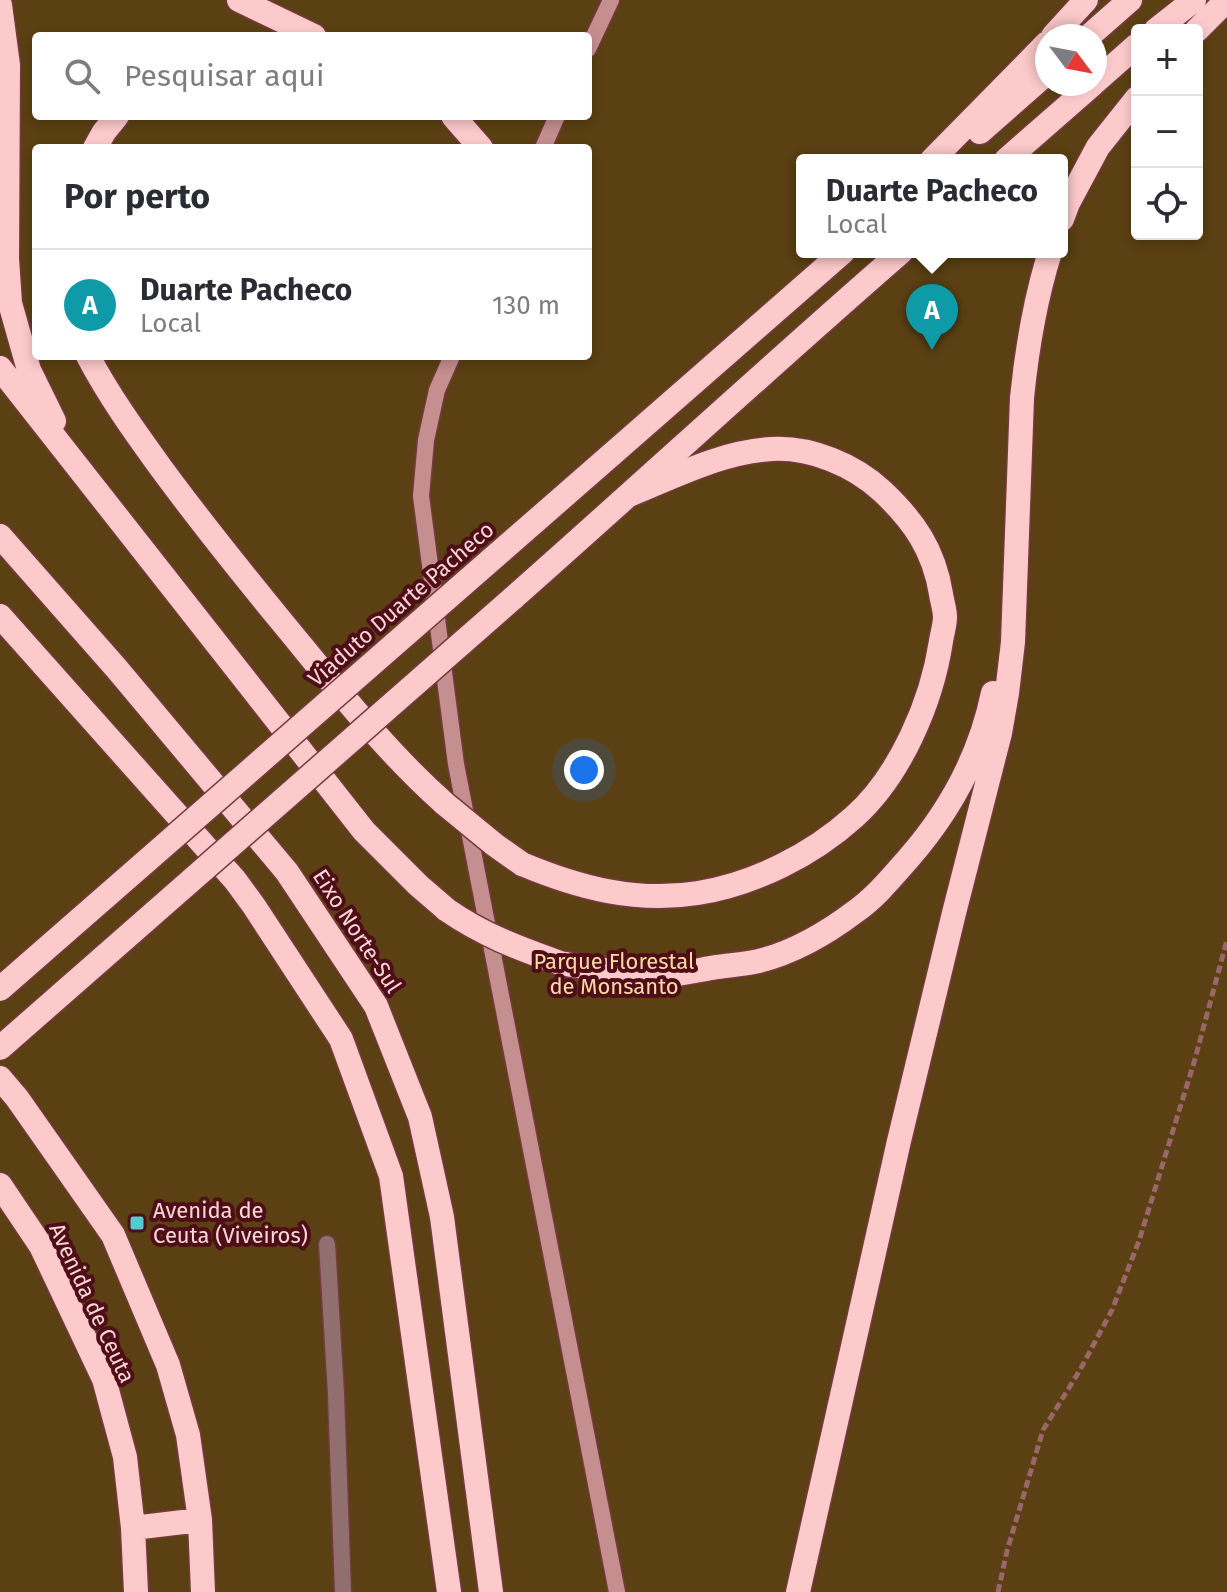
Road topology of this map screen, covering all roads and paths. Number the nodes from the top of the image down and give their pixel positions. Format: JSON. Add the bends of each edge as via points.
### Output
{"nodes":[{"id":1,"x":239,"y":0,"type":"edge"},
{"id":2,"x":611,"y":0,"type":"edge"},
{"id":3,"x":1086,"y":0,"type":"edge"},
{"id":4,"x":1130,"y":0,"type":"edge"},
{"id":5,"x":1194,"y":0,"type":"edge"},
{"id":6,"x":1227,"y":0,"type":"edge"},
{"id":7,"x":0,"y":5,"type":"edge"},
{"id":8,"x":1064,"y":24,"type":"edge"},
{"id":9,"x":1103,"y":24,"type":"edge"},
{"id":10,"x":1164,"y":24,"type":"edge"},
{"id":11,"x":1203,"y":24,"type":"edge"},
{"id":12,"x":305,"y":32,"type":"edge"},
{"id":13,"x":592,"y":40,"type":"edge"},
{"id":14,"x":1131,"y":50,"type":"edge"},
{"id":15,"x":1035,"y":55,"type":"edge"},
{"id":16,"x":1107,"y":72,"type":"edge"},
{"id":17,"x":1035,"y":84,"type":"edge"},
{"id":18,"x":1079,"y":96,"type":"edge"},
{"id":19,"x":1131,"y":106,"type":"edge"},
{"id":20,"x":114,"y":120,"type":"edge"},
{"id":21,"x":456,"y":120,"type":"edge"},
{"id":22,"x":555,"y":120,"type":"edge"},
{"id":23,"x":97,"y":144,"type":"edge"},
{"id":24,"x":478,"y":144,"type":"edge"},
{"id":25,"x":545,"y":144,"type":"edge"},
{"id":26,"x":938,"y":154,"type":"edge"},
{"id":27,"x":955,"y":154,"type":"edge"},
{"id":28,"x":1013,"y":154,"type":"edge"},
{"id":29,"x":1068,"y":203,"type":"edge"},
{"id":30,"x":835,"y":258,"type":"edge"},
{"id":31,"x":894,"y":258,"type":"edge"},
{"id":32,"x":1048,"y":258,"type":"edge"},
{"id":33,"x":90,"y":360,"type":"edge"},
{"id":34,"x":450,"y":360,"type":"edge"},
{"id":35,"x":0,"y":368,"type":"edge"},
{"id":36,"x":75,"y":465,"type":"junction"},
{"id":37,"x":629,"y":495,"type":"junction"},
{"id":38,"x":0,"y":536,"type":"edge"},
{"id":39,"x":1015,"y":583,"type":"junction"},
{"id":40,"x":0,"y":616,"type":"edge"},
{"id":41,"x":1227,"y":940,"type":"edge"},
{"id":42,"x":0,"y":989,"type":"edge"},
{"id":43,"x":0,"y":1048,"type":"edge"},
{"id":44,"x":0,"y":1078,"type":"edge"},
{"id":45,"x":0,"y":1185,"type":"edge"},
{"id":46,"x":327,"y":1244,"type":"dead end"},
{"id":47,"x":200,"y":1520,"type":"junction"},
{"id":48,"x":133,"y":1528,"type":"junction"},
{"id":49,"x":136,"y":1592,"type":"edge"},
{"id":50,"x":203,"y":1592,"type":"edge"},
{"id":51,"x":343,"y":1592,"type":"edge"},
{"id":52,"x":449,"y":1592,"type":"edge"},
{"id":53,"x":491,"y":1592,"type":"edge"},
{"id":54,"x":617,"y":1592,"type":"edge"},
{"id":55,"x":798,"y":1592,"type":"edge"},
{"id":56,"x":998,"y":1592,"type":"edge"}],
"edges":[{"from":1,"to":12,"type":"highway"},
{"from":2,"to":13,"type":"main road"},
{"from":3,"to":8,"type":"highway"},
{"from":4,"to":9,"type":"highway"},
{"from":5,"to":10,"type":"highway"},
{"from":6,"to":11,"type":"highway"},
{"from":7,"to":36,"type":"highway","via":[[8,65],[10,303],[29,370]]},
{"from":14,"to":16,"type":"highway"},
{"from":15,"to":26,"type":"highway"},
{"from":17,"to":27,"type":"highway"},
{"from":18,"to":28,"type":"highway"},
{"from":19,"to":29,"type":"highway","via":[[1098,147]]},
{"from":20,"to":23,"type":"highway"},
{"from":21,"to":24,"type":"highway"},
{"from":22,"to":25,"type":"main road"},
{"from":30,"to":42,"type":"highway","name":"Viaduto Duarte Pacheco","bridge":true},
{"from":31,"to":37,"type":"highway"},
{"from":32,"to":39,"type":"highway","via":[[1032,316],[1022,398]]},
{"from":33,"to":37,"type":"highway","bridge":true,"via":[[127,421],[275,614],[400,763],[495,845],[552,876],[626,895],[666,897],[739,884],[819,844],[855,817],[886,782],[908,742],[938,662],[945,617],[939,581],[925,542],[902,509],[875,484],[816,454],[744,452]]},
{"from":34,"to":54,"type":"main road","via":[[426,440],[421,496],[456,764]]},
{"from":35,"to":36,"type":"highway"},
{"from":36,"to":39,"type":"highway","bridge":true,"via":[[364,831],[418,885],[447,910],[500,941],[560,963],[603,970],[675,974],[759,961],[822,935],[859,909],[918,848],[964,779],[992,699]]},
{"from":37,"to":43,"type":"highway","bridge":true},
{"from":38,"to":53,"type":"highway","name":"Eixo Norte-Sul","via":[[287,872],[376,1006],[420,1117],[442,1217]]},
{"from":39,"to":55,"type":"highway","via":[[1000,733],[899,1141]]},
{"from":40,"to":52,"type":"highway","via":[[235,880],[341,1039],[391,1176]]},
{"from":41,"to":56,"type":"path","via":[[1139,1241],[1112,1310],[1043,1430]]},
{"from":44,"to":47,"type":"highway","name":"Avenida de Ceuta","via":[[113,1235],[168,1365],[188,1435]]},
{"from":45,"to":48,"type":"highway","name":"Avenida de Ceuta","via":[[41,1246],[104,1379],[125,1457]]},
{"from":46,"to":51,"type":"lane"},
{"from":47,"to":48,"type":"highway"},
{"from":47,"to":50,"type":"highway","name":"Avenida de Ceuta"},
{"from":48,"to":49,"type":"highway","name":"Avenida de Ceuta"}]}
